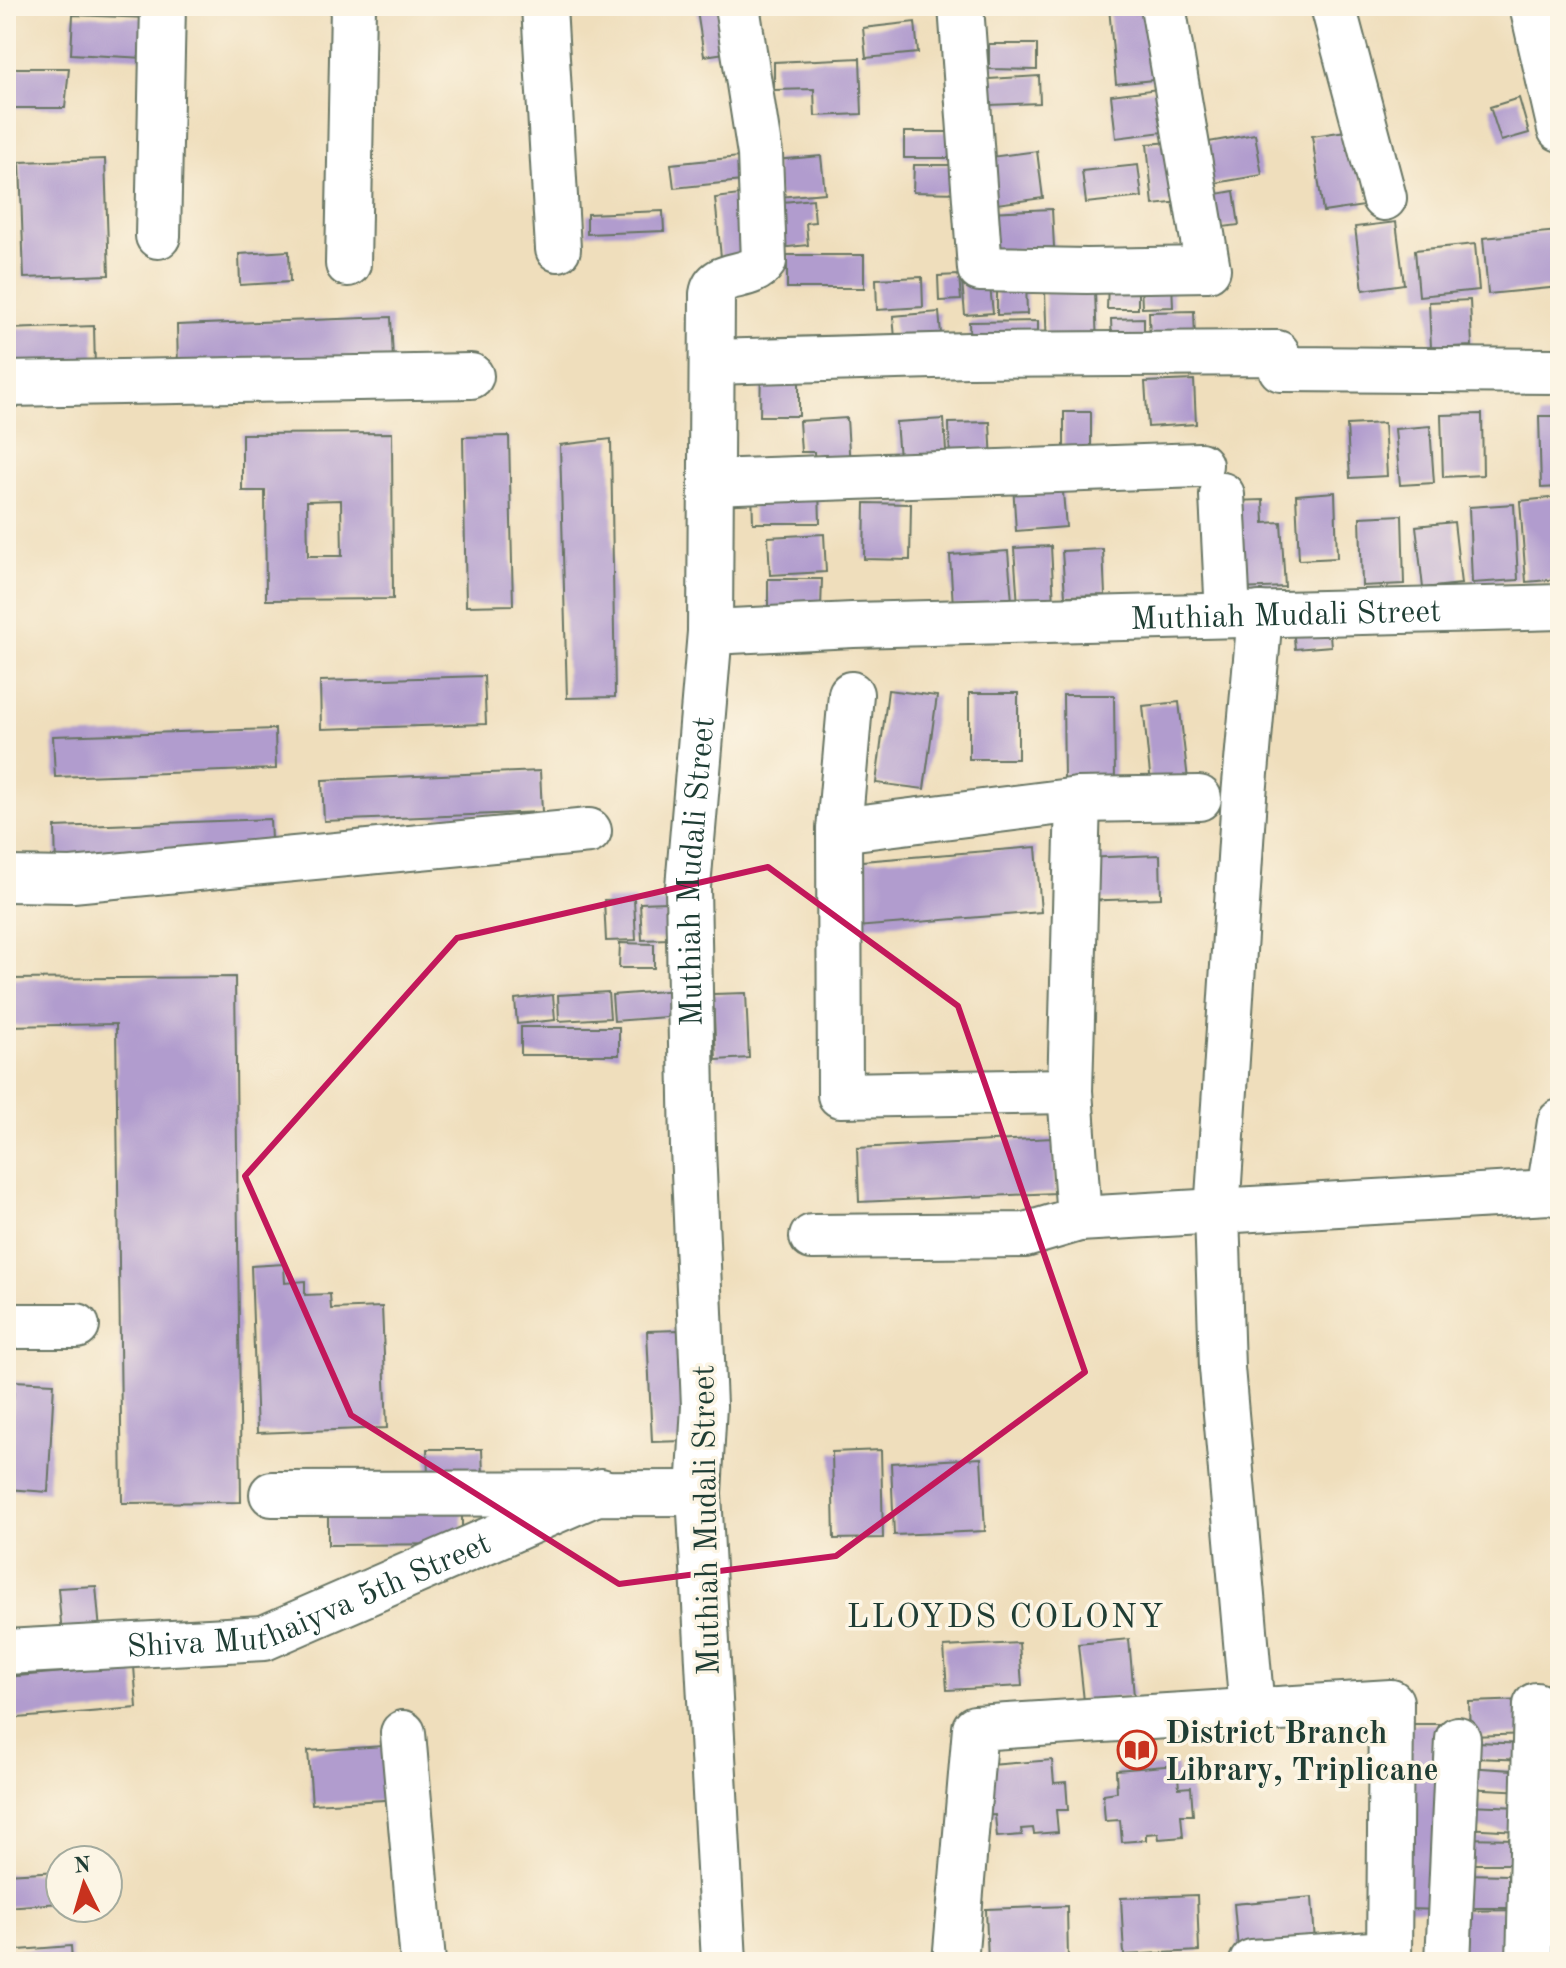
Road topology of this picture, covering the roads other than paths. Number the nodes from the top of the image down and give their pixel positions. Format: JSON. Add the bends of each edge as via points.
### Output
{"nodes":[{"id":1,"x":163,"y":6,"type":"edge"},
{"id":2,"x":353,"y":6,"type":"edge"},
{"id":3,"x":544,"y":6,"type":"edge"},
{"id":4,"x":737,"y":6,"type":"edge"},
{"id":5,"x":961,"y":6,"type":"edge"},
{"id":6,"x":1163,"y":6,"type":"edge"},
{"id":7,"x":1333,"y":6,"type":"edge"},
{"id":8,"x":1532,"y":6,"type":"edge"},
{"id":9,"x":1560,"y":129,"type":"edge"},
{"id":10,"x":1384,"y":198,"type":"dead end"},
{"id":11,"x":158,"y":236,"type":"dead end"},
{"id":12,"x":558,"y":249,"type":"dead end"},
{"id":13,"x":348,"y":264,"type":"dead end"},
{"id":14,"x":712,"y":362,"type":"junction"},
{"id":15,"x":1560,"y":371,"type":"edge"},
{"id":16,"x":471,"y":376,"type":"dead end"},
{"id":17,"x":6,"y":384,"type":"edge"},
{"id":18,"x":711,"y":482,"type":"junction"},
{"id":19,"x":1560,"y":607,"type":"edge"},
{"id":20,"x":1244,"y":615,"type":"junction"},
{"id":21,"x":710,"y":632,"type":"junction"},
{"id":22,"x":851,"y":694,"type":"dead end"},
{"id":23,"x":1199,"y":798,"type":"dead end"},
{"id":24,"x":1078,"y":800,"type":"junction"},
{"id":25,"x":839,"y":830,"type":"junction"},
{"id":26,"x":589,"y":831,"type":"dead end"},
{"id":27,"x":6,"y":879,"type":"edge"},
{"id":28,"x":1070,"y":1091,"type":"junction"},
{"id":29,"x":1560,"y":1122,"type":"edge"},
{"id":30,"x":1554,"y":1193,"type":"edge"},
{"id":31,"x":1217,"y":1213,"type":"junction"},
{"id":32,"x":1079,"y":1219,"type":"junction"},
{"id":33,"x":812,"y":1237,"type":"dead end"},
{"id":34,"x":6,"y":1326,"type":"edge"},
{"id":35,"x":77,"y":1326,"type":"dead end"},
{"id":36,"x":601,"y":1491,"type":"junction"},
{"id":37,"x":699,"y":1493,"type":"junction"},
{"id":38,"x":272,"y":1494,"type":"dead end"},
{"id":39,"x":6,"y":1652,"type":"edge"},
{"id":40,"x":1536,"y":1705,"type":"dead end"},
{"id":41,"x":1252,"y":1710,"type":"junction"},
{"id":42,"x":403,"y":1733,"type":"dead end"},
{"id":43,"x":1458,"y":1739,"type":"dead end"},
{"id":44,"x":1388,"y":1958,"type":"edge"},
{"id":45,"x":423,"y":1962,"type":"edge"},
{"id":46,"x":724,"y":1962,"type":"edge"},
{"id":47,"x":955,"y":1962,"type":"edge"},
{"id":48,"x":1252,"y":1962,"type":"edge"},
{"id":49,"x":1448,"y":1962,"type":"edge"},
{"id":50,"x":1529,"y":1962,"type":"edge"}],
"edges":[{"from":1,"to":11,"type":"street"},
{"from":2,"to":13,"type":"street"},
{"from":3,"to":12,"type":"street"},
{"from":4,"to":14,"type":"street","via":[[760,154],[764,261],[751,273],[727,277],[713,287]]},
{"from":5,"to":6,"type":"street","via":[[980,269],[1208,269]]},
{"from":7,"to":10,"type":"street"},
{"from":8,"to":9,"type":"street"},
{"from":14,"to":15,"type":"street","via":[[1277,353],[1281,369]]},
{"from":14,"to":18,"type":"street"},
{"from":16,"to":17,"type":"street"},
{"from":18,"to":20,"type":"street","via":[[1211,480]]},
{"from":18,"to":21,"type":"street"},
{"from":19,"to":20,"type":"street","name":"Muthiah Mudali Street"},
{"from":20,"to":21,"type":"street","name":"Muthiah Mudali Street"},
{"from":20,"to":31,"type":"street","via":[[1244,796]]},
{"from":21,"to":37,"type":"street","name":"Muthiah Mudali Street","via":[[688,887],[704,1406]]},
{"from":22,"to":25,"type":"street"},
{"from":23,"to":24,"type":"street"},
{"from":24,"to":25,"type":"street"},
{"from":24,"to":28,"type":"street"},
{"from":25,"to":28,"type":"street","via":[[840,1095]]},
{"from":26,"to":27,"type":"street","via":[[72,880]]},
{"from":28,"to":32,"type":"street"},
{"from":29,"to":30,"type":"street"},
{"from":30,"to":31,"type":"street"},
{"from":31,"to":32,"type":"street"},
{"from":31,"to":41,"type":"street","via":[[1222,1368]]},
{"from":32,"to":33,"type":"street","via":[[1025,1235]]},
{"from":34,"to":35,"type":"street"},
{"from":36,"to":37,"type":"street"},
{"from":36,"to":38,"type":"street"},
{"from":36,"to":39,"type":"street","name":"Shiva Muthaiyva 5th Street","via":[[264,1638]]},
{"from":37,"to":46,"type":"street","name":"Muthiah Mudali Street"},
{"from":40,"to":50,"type":"street"},
{"from":41,"to":44,"type":"street","via":[[1391,1702]]},
{"from":41,"to":47,"type":"street","via":[[975,1728]]},
{"from":42,"to":45,"type":"street"},
{"from":43,"to":49,"type":"street"},
{"from":44,"to":48,"type":"street"}]}
